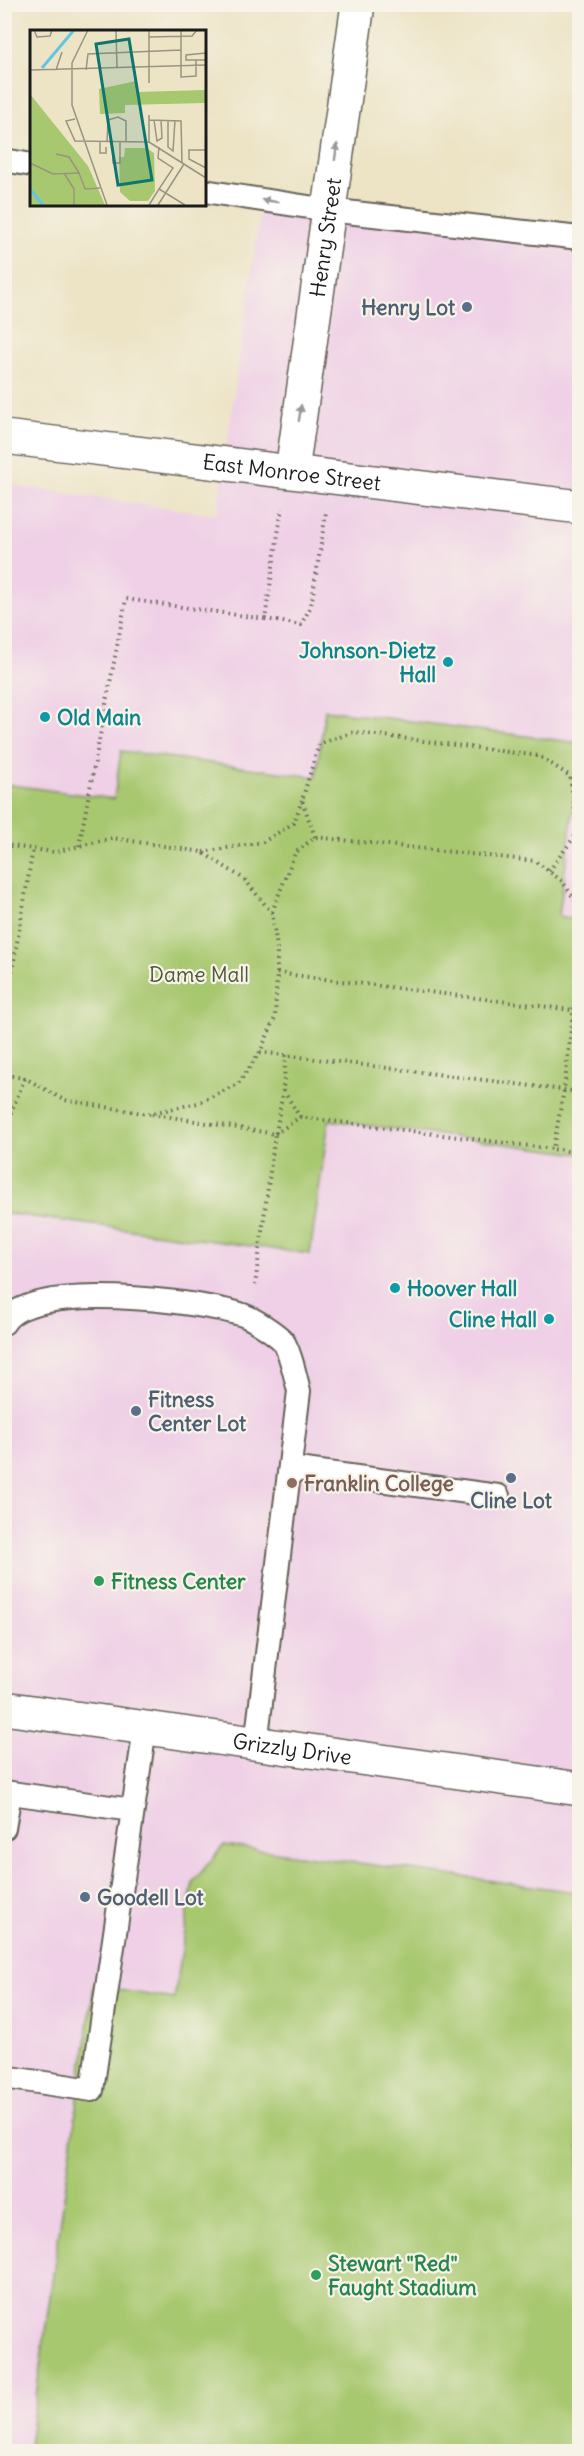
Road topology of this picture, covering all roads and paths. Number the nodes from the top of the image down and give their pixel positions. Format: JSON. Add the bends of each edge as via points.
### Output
{"nodes":[{"id":1,"x":358,"y":4,"type":"edge"},
{"id":2,"x":4,"y":160,"type":"edge"},
{"id":3,"x":30,"y":165,"type":"edge"},
{"id":4,"x":206,"y":191,"type":"edge"},
{"id":5,"x":328,"y":210,"type":"junction"},
{"id":6,"x":579,"y":238,"type":"edge"},
{"id":7,"x":4,"y":437,"type":"edge"},
{"id":8,"x":292,"y":471,"type":"junction"},
{"id":9,"x":282,"y":507,"type":"dead end"},
{"id":10,"x":579,"y":507,"type":"edge"},
{"id":11,"x":326,"y":512,"type":"dead end"},
{"id":12,"x":265,"y":619,"type":"junction"},
{"id":13,"x":302,"y":800,"type":"junction"},
{"id":14,"x":315,"y":837,"type":"junction"},
{"id":15,"x":4,"y":845,"type":"edge"},
{"id":16,"x":79,"y":846,"type":"junction"},
{"id":17,"x":33,"y":849,"type":"junction"},
{"id":18,"x":202,"y":852,"type":"junction"},
{"id":19,"x":549,"y":871,"type":"junction"},
{"id":20,"x":579,"y":907,"type":"edge"},
{"id":21,"x":272,"y":913,"type":"junction"},
{"id":22,"x":579,"y":954,"type":"edge"},
{"id":23,"x":277,"y":973,"type":"junction"},
{"id":24,"x":573,"y":1011,"type":"junction"},
{"id":25,"x":579,"y":1011,"type":"edge"},
{"id":26,"x":4,"y":1019,"type":"edge"},
{"id":27,"x":260,"y":1052,"type":"junction"},
{"id":28,"x":286,"y":1055,"type":"junction"},
{"id":29,"x":4,"y":1075,"type":"edge"},
{"id":30,"x":25,"y":1078,"type":"junction"},
{"id":31,"x":284,"y":1090,"type":"junction"},
{"id":32,"x":564,"y":1090,"type":"junction"},
{"id":33,"x":579,"y":1092,"type":"edge"},
{"id":34,"x":148,"y":1114,"type":"junction"},
{"id":35,"x":300,"y":1117,"type":"junction"},
{"id":36,"x":4,"y":1130,"type":"edge"},
{"id":37,"x":275,"y":1134,"type":"junction"},
{"id":38,"x":553,"y":1149,"type":"junction"},
{"id":39,"x":579,"y":1153,"type":"edge"},
{"id":40,"x":254,"y":1296,"type":"dead end"},
{"id":41,"x":4,"y":1323,"type":"edge"},
{"id":42,"x":290,"y":1468,"type":"junction"},
{"id":43,"x":498,"y":1496,"type":"dead end"},
{"id":44,"x":4,"y":1708,"type":"edge"},
{"id":45,"x":145,"y":1728,"type":"junction"},
{"id":46,"x":256,"y":1744,"type":"junction"},
{"id":47,"x":579,"y":1789,"type":"edge"},
{"id":48,"x":7,"y":1793,"type":"edge"},
{"id":49,"x":132,"y":1810,"type":"junction"},
{"id":50,"x":4,"y":1828,"type":"edge"},
{"id":51,"x":4,"y":2077,"type":"edge"}],
"edges":[{"from":5,"to":1,"type":"street","name":"Henry Street","one_way":true},
{"from":2,"to":3,"type":"lane"},
{"from":5,"to":4,"type":"lane","one_way":true},
{"from":5,"to":6,"type":"lane"},
{"from":8,"to":5,"type":"street","name":"Henry Street","one_way":true},
{"from":7,"to":8,"type":"street","name":"East Monroe Street"},
{"from":8,"to":10,"type":"street","name":"East Monroe Street"},
{"from":9,"to":12,"type":"path"},
{"from":11,"to":12,"type":"path","via":[[307,618],[301,625]]},
{"from":12,"to":16,"type":"path","via":[[126,598]]},
{"from":13,"to":14,"type":"path"},
{"from":13,"to":18,"type":"path","via":[[294,823],[263,842]]},
{"from":13,"to":19,"type":"path","via":[[319,744],[354,732],[539,756],[570,776],[578,832]]},
{"from":14,"to":19,"type":"path","via":[[535,861]]},
{"from":14,"to":21,"type":"path","via":[[295,853]]},
{"from":15,"to":17,"type":"path"},
{"from":16,"to":17,"type":"path","via":[[54,852]]},
{"from":16,"to":18,"type":"path","via":[[113,838]]},
{"from":17,"to":26,"type":"path"},
{"from":18,"to":21,"type":"path","via":[[244,879]]},
{"from":19,"to":20,"type":"path","via":[[562,881]]},
{"from":21,"to":23,"type":"path"},
{"from":22,"to":24,"type":"path"},
{"from":23,"to":24,"type":"path"},
{"from":23,"to":27,"type":"path","via":[[275,1018]]},
{"from":24,"to":25,"type":"path"},
{"from":24,"to":32,"type":"path"},
{"from":27,"to":28,"type":"path"},
{"from":27,"to":34,"type":"path","via":[[238,1084],[198,1102]]},
{"from":28,"to":31,"type":"path"},
{"from":28,"to":32,"type":"path"},
{"from":29,"to":30,"type":"path"},
{"from":30,"to":34,"type":"path","via":[[64,1100]]},
{"from":30,"to":36,"type":"path"},
{"from":31,"to":35,"type":"path"},
{"from":31,"to":37,"type":"path"},
{"from":32,"to":33,"type":"path"},
{"from":32,"to":38,"type":"path"},
{"from":34,"to":37,"type":"path"},
{"from":35,"to":37,"type":"path"},
{"from":35,"to":38,"type":"path"},
{"from":37,"to":40,"type":"path"},
{"from":38,"to":39,"type":"path"},
{"from":41,"to":42,"type":"lane","via":[[28,1304],[65,1298],[180,1301],[244,1315],[283,1340],[299,1390]]},
{"from":42,"to":43,"type":"lane"},
{"from":42,"to":46,"type":"lane"},
{"from":44,"to":45,"type":"street","name":"Grizzly Drive"},
{"from":45,"to":46,"type":"street","name":"Grizzly Drive"},
{"from":45,"to":49,"type":"lane"},
{"from":46,"to":47,"type":"street","name":"Grizzly Drive"},
{"from":48,"to":49,"type":"lane"},
{"from":48,"to":50,"type":"lane"},
{"from":49,"to":51,"type":"lane","via":[[92,2090]]}]}
